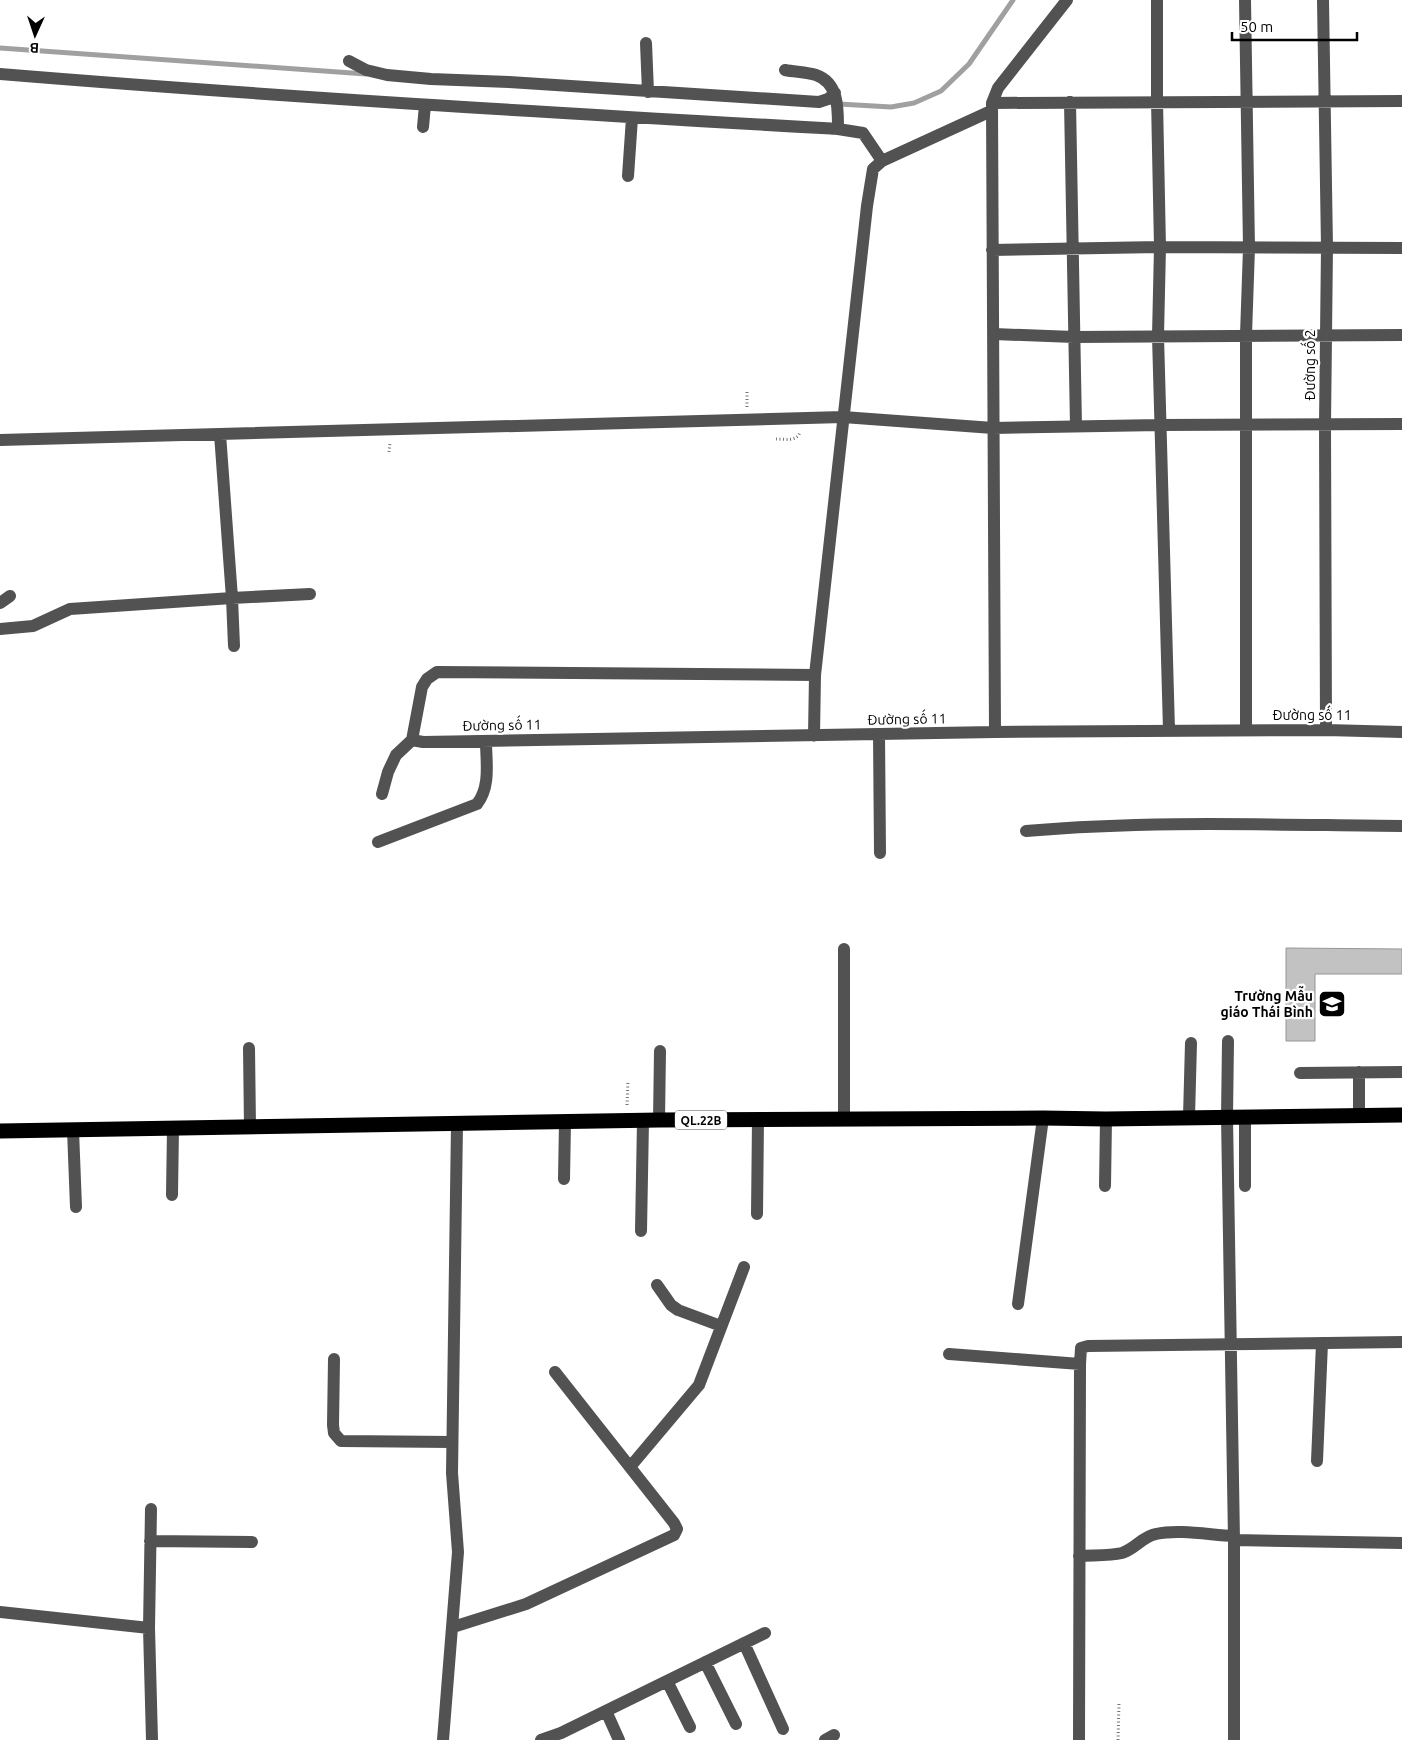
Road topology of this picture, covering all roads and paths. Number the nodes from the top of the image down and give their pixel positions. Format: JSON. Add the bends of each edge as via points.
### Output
{"nodes":[{"id":1,"x":1067,"y":0,"type":"edge"},
{"id":2,"x":1157,"y":0,"type":"edge"},
{"id":3,"x":1244,"y":0,"type":"edge"},
{"id":4,"x":1323,"y":0,"type":"edge"},
{"id":5,"x":646,"y":43,"type":"dead end"},
{"id":6,"x":349,"y":61,"type":"dead end"},
{"id":7,"x":785,"y":70,"type":"dead end"},
{"id":8,"x":0,"y":74,"type":"edge"},
{"id":9,"x":648,"y":92,"type":"junction"},
{"id":10,"x":836,"y":97,"type":"junction"},
{"id":11,"x":1402,"y":101,"type":"edge"},
{"id":12,"x":1070,"y":102,"type":"junction"},
{"id":13,"x":1157,"y":102,"type":"junction"},
{"id":14,"x":1245,"y":102,"type":"junction"},
{"id":15,"x":1325,"y":102,"type":"junction"},
{"id":16,"x":425,"y":105,"type":"junction"},
{"id":17,"x":991,"y":107,"type":"junction"},
{"id":18,"x":632,"y":118,"type":"junction"},
{"id":19,"x":838,"y":123,"type":"junction"},
{"id":20,"x":423,"y":127,"type":"dead end"},
{"id":21,"x":882,"y":161,"type":"junction"},
{"id":22,"x":628,"y":176,"type":"dead end"},
{"id":23,"x":1160,"y":247,"type":"junction"},
{"id":24,"x":1248,"y":248,"type":"junction"},
{"id":25,"x":1327,"y":248,"type":"junction"},
{"id":26,"x":1402,"y":248,"type":"edge"},
{"id":27,"x":1073,"y":249,"type":"junction"},
{"id":28,"x":992,"y":250,"type":"junction"},
{"id":29,"x":994,"y":334,"type":"junction"},
{"id":30,"x":1325,"y":335,"type":"junction"},
{"id":31,"x":1402,"y":335,"type":"edge"},
{"id":32,"x":1158,"y":336,"type":"junction"},
{"id":33,"x":1246,"y":336,"type":"junction"},
{"id":34,"x":1074,"y":337,"type":"junction"},
{"id":35,"x":843,"y":417,"type":"junction"},
{"id":36,"x":1246,"y":424,"type":"junction"},
{"id":37,"x":1325,"y":424,"type":"junction"},
{"id":38,"x":1402,"y":424,"type":"edge"},
{"id":39,"x":1160,"y":425,"type":"junction"},
{"id":40,"x":1076,"y":426,"type":"junction"},
{"id":41,"x":993,"y":428,"type":"junction"},
{"id":42,"x":220,"y":434,"type":"junction"},
{"id":43,"x":0,"y":440,"type":"edge"},
{"id":44,"x":310,"y":594,"type":"dead end"},
{"id":45,"x":232,"y":598,"type":"junction"},
{"id":46,"x":0,"y":629,"type":"edge"},
{"id":47,"x":234,"y":646,"type":"dead end"},
{"id":48,"x":815,"y":675,"type":"junction"},
{"id":49,"x":1169,"y":730,"type":"junction"},
{"id":50,"x":1246,"y":730,"type":"junction"},
{"id":51,"x":1326,"y":730,"type":"junction"},
{"id":52,"x":995,"y":732,"type":"junction"},
{"id":53,"x":1402,"y":732,"type":"edge"},
{"id":54,"x":879,"y":734,"type":"junction"},
{"id":55,"x":814,"y":736,"type":"junction"},
{"id":56,"x":412,"y":740,"type":"junction"},
{"id":57,"x":486,"y":741,"type":"junction"},
{"id":58,"x":382,"y":794,"type":"dead end"},
{"id":59,"x":1402,"y":826,"type":"edge"},
{"id":60,"x":1026,"y":831,"type":"dead end"},
{"id":61,"x":378,"y":842,"type":"dead end"},
{"id":62,"x":880,"y":853,"type":"dead end"},
{"id":63,"x":844,"y":949,"type":"dead end"},
{"id":64,"x":1228,"y":1041,"type":"dead end"},
{"id":65,"x":1191,"y":1043,"type":"dead end"},
{"id":66,"x":249,"y":1048,"type":"dead end"},
{"id":67,"x":660,"y":1051,"type":"dead end"},
{"id":68,"x":1359,"y":1072,"type":"junction"},
{"id":69,"x":1402,"y":1072,"type":"edge"},
{"id":70,"x":1300,"y":1073,"type":"dead end"},
{"id":71,"x":628,"y":1081,"type":"dead end"},
{"id":72,"x":1359,"y":1115,"type":"junction"},
{"id":73,"x":1402,"y":1115,"type":"edge"},
{"id":74,"x":1189,"y":1117,"type":"junction"},
{"id":75,"x":1227,"y":1117,"type":"junction"},
{"id":76,"x":1245,"y":1117,"type":"junction"},
{"id":77,"x":1043,"y":1118,"type":"junction"},
{"id":78,"x":844,"y":1119,"type":"junction"},
{"id":79,"x":1106,"y":1119,"type":"junction"},
{"id":80,"x":659,"y":1120,"type":"junction"},
{"id":81,"x":758,"y":1120,"type":"junction"},
{"id":82,"x":627,"y":1121,"type":"junction"},
{"id":83,"x":643,"y":1121,"type":"junction"},
{"id":84,"x":565,"y":1122,"type":"junction"},
{"id":85,"x":457,"y":1124,"type":"junction"},
{"id":86,"x":250,"y":1127,"type":"junction"},
{"id":87,"x":173,"y":1128,"type":"junction"},
{"id":88,"x":73,"y":1130,"type":"junction"},
{"id":89,"x":0,"y":1131,"type":"edge"},
{"id":90,"x":564,"y":1179,"type":"dead end"},
{"id":91,"x":1105,"y":1186,"type":"dead end"},
{"id":92,"x":1245,"y":1186,"type":"dead end"},
{"id":93,"x":172,"y":1195,"type":"dead end"},
{"id":94,"x":76,"y":1207,"type":"dead end"},
{"id":95,"x":757,"y":1214,"type":"dead end"},
{"id":96,"x":641,"y":1230,"type":"dead end"},
{"id":97,"x":744,"y":1267,"type":"dead end"},
{"id":98,"x":657,"y":1285,"type":"dead end"},
{"id":99,"x":1018,"y":1304,"type":"dead end"},
{"id":100,"x":721,"y":1326,"type":"junction"},
{"id":101,"x":1402,"y":1342,"type":"edge"},
{"id":102,"x":1322,"y":1343,"type":"junction"},
{"id":103,"x":1230,"y":1344,"type":"junction"},
{"id":104,"x":948,"y":1354,"type":"dead end"},
{"id":105,"x":334,"y":1359,"type":"dead end"},
{"id":106,"x":1080,"y":1364,"type":"junction"},
{"id":107,"x":555,"y":1372,"type":"dead end"},
{"id":108,"x":452,"y":1442,"type":"junction"},
{"id":109,"x":1317,"y":1462,"type":"dead end"},
{"id":110,"x":630,"y":1467,"type":"junction"},
{"id":111,"x":151,"y":1509,"type":"dead end"},
{"id":112,"x":1234,"y":1538,"type":"junction"},
{"id":113,"x":150,"y":1541,"type":"junction"},
{"id":114,"x":252,"y":1542,"type":"dead end"},
{"id":115,"x":1402,"y":1543,"type":"edge"},
{"id":116,"x":1079,"y":1556,"type":"junction"},
{"id":117,"x":0,"y":1612,"type":"edge"},
{"id":118,"x":453,"y":1627,"type":"junction"},
{"id":119,"x":149,"y":1628,"type":"junction"},
{"id":120,"x":765,"y":1633,"type":"dead end"},
{"id":121,"x":744,"y":1643,"type":"junction"},
{"id":122,"x":705,"y":1662,"type":"junction"},
{"id":123,"x":667,"y":1681,"type":"junction"},
{"id":124,"x":1119,"y":1703,"type":"dead end"},
{"id":125,"x":606,"y":1711,"type":"junction"},
{"id":126,"x":736,"y":1724,"type":"dead end"},
{"id":127,"x":690,"y":1727,"type":"dead end"},
{"id":128,"x":783,"y":1729,"type":"dead end"},
{"id":129,"x":152,"y":1740,"type":"edge"},
{"id":130,"x":443,"y":1740,"type":"edge"},
{"id":131,"x":541,"y":1740,"type":"edge"},
{"id":132,"x":619,"y":1740,"type":"edge"},
{"id":133,"x":1079,"y":1740,"type":"edge"},
{"id":134,"x":1118,"y":1740,"type":"edge"},
{"id":135,"x":1234,"y":1740,"type":"edge"}],
"edges":[{"from":1,"to":17,"type":"street","via":[[998,88]]},
{"from":2,"to":13,"type":"street"},
{"from":3,"to":14,"type":"street"},
{"from":4,"to":15,"type":"street","name":"Đường số 2"},
{"from":5,"to":9,"type":"street"},
{"from":6,"to":9,"type":"street","via":[[366,70],[387,75]]},
{"from":7,"to":10,"type":"street","via":[[817,75],[827,82]]},
{"from":8,"to":16,"type":"street"},
{"from":9,"to":10,"type":"street","via":[[819,102]]},
{"from":10,"to":19,"type":"street"},
{"from":11,"to":15,"type":"street"},
{"from":12,"to":13,"type":"street"},
{"from":12,"to":17,"type":"street"},
{"from":12,"to":27,"type":"street"},
{"from":13,"to":14,"type":"street"},
{"from":13,"to":23,"type":"street"},
{"from":14,"to":15,"type":"street"},
{"from":14,"to":24,"type":"street"},
{"from":15,"to":25,"type":"street","name":"Đường số 2"},
{"from":16,"to":18,"type":"street"},
{"from":16,"to":20,"type":"street"},
{"from":17,"to":21,"type":"street"},
{"from":17,"to":28,"type":"street"},
{"from":18,"to":19,"type":"street"},
{"from":18,"to":22,"type":"street"},
{"from":19,"to":21,"type":"street","via":[[863,133]]},
{"from":21,"to":35,"type":"street","via":[[873,169],[871,177]]},
{"from":23,"to":24,"type":"street"},
{"from":23,"to":27,"type":"street"},
{"from":23,"to":32,"type":"street"},
{"from":24,"to":25,"type":"street"},
{"from":24,"to":33,"type":"street"},
{"from":25,"to":26,"type":"street"},
{"from":25,"to":30,"type":"street","name":"Đường số 2"},
{"from":27,"to":28,"type":"street"},
{"from":27,"to":34,"type":"street"},
{"from":28,"to":29,"type":"street"},
{"from":29,"to":34,"type":"street"},
{"from":29,"to":41,"type":"street"},
{"from":30,"to":31,"type":"street"},
{"from":30,"to":33,"type":"street"},
{"from":30,"to":37,"type":"street","name":"Đường số 2"},
{"from":32,"to":33,"type":"street"},
{"from":32,"to":34,"type":"street"},
{"from":32,"to":39,"type":"street"},
{"from":33,"to":36,"type":"street"},
{"from":34,"to":40,"type":"street"},
{"from":35,"to":41,"type":"street"},
{"from":35,"to":42,"type":"street"},
{"from":35,"to":48,"type":"street"},
{"from":36,"to":37,"type":"street"},
{"from":36,"to":39,"type":"street"},
{"from":36,"to":50,"type":"street"},
{"from":37,"to":38,"type":"street"},
{"from":37,"to":51,"type":"street","name":"Đường số 2"},
{"from":39,"to":40,"type":"street"},
{"from":39,"to":49,"type":"street"},
{"from":40,"to":41,"type":"street"},
{"from":41,"to":52,"type":"street"},
{"from":42,"to":43,"type":"street"},
{"from":42,"to":45,"type":"street"},
{"from":44,"to":45,"type":"street"},
{"from":45,"to":46,"type":"street","via":[[70,609],[33,626]]},
{"from":45,"to":47,"type":"street"},
{"from":48,"to":55,"type":"street"},
{"from":48,"to":56,"type":"street","via":[[437,672],[422,687]]},
{"from":49,"to":50,"type":"street","name":"Đường số 11"},
{"from":49,"to":52,"type":"street","name":"Đường số 11"},
{"from":50,"to":51,"type":"street","name":"Đường số 11"},
{"from":51,"to":53,"type":"street","name":"Đường số 11"},
{"from":52,"to":54,"type":"street","name":"Đường số 11"},
{"from":54,"to":55,"type":"street","name":"Đường số 11"},
{"from":54,"to":62,"type":"street"},
{"from":55,"to":57,"type":"street","name":"Đường số 11"},
{"from":56,"to":57,"type":"street","name":"Đường số 11"},
{"from":56,"to":58,"type":"street","via":[[396,755]]},
{"from":57,"to":61,"type":"street","via":[[487,776],[484,795],[477,804]]},
{"from":59,"to":60,"type":"street","via":[[1180,824]]},
{"from":63,"to":78,"type":"street"},
{"from":64,"to":75,"type":"street"},
{"from":65,"to":74,"type":"street"},
{"from":66,"to":86,"type":"street"},
{"from":67,"to":80,"type":"street"},
{"from":68,"to":69,"type":"street"},
{"from":68,"to":70,"type":"street"},
{"from":68,"to":72,"type":"street"},
{"from":71,"to":82,"type":"path"},
{"from":72,"to":73,"type":"highway","number":"QL.22B"},
{"from":72,"to":76,"type":"highway","number":"QL.22B"},
{"from":74,"to":75,"type":"highway","number":"QL.22B"},
{"from":74,"to":79,"type":"highway","number":"QL.22B"},
{"from":75,"to":76,"type":"highway","number":"QL.22B"},
{"from":75,"to":103,"type":"street"},
{"from":76,"to":92,"type":"street"},
{"from":77,"to":78,"type":"highway","number":"QL.22B"},
{"from":77,"to":79,"type":"highway","number":"QL.22B"},
{"from":77,"to":99,"type":"street"},
{"from":78,"to":81,"type":"highway","number":"QL.22B"},
{"from":79,"to":91,"type":"street"},
{"from":80,"to":81,"type":"highway","number":"QL.22B"},
{"from":80,"to":83,"type":"highway","number":"QL.22B"},
{"from":81,"to":95,"type":"street"},
{"from":82,"to":83,"type":"highway","number":"QL.22B"},
{"from":82,"to":84,"type":"highway","number":"QL.22B"},
{"from":83,"to":96,"type":"street"},
{"from":84,"to":85,"type":"highway","number":"QL.22B"},
{"from":84,"to":90,"type":"street"},
{"from":85,"to":86,"type":"highway","number":"QL.22B"},
{"from":85,"to":108,"type":"street"},
{"from":86,"to":87,"type":"highway","number":"QL.22B"},
{"from":87,"to":88,"type":"highway","number":"QL.22B"},
{"from":87,"to":93,"type":"street"},
{"from":88,"to":89,"type":"highway","number":"QL.22B"},
{"from":88,"to":94,"type":"street"},
{"from":97,"to":100,"type":"street"},
{"from":98,"to":100,"type":"street","via":[[678,1310]]},
{"from":100,"to":110,"type":"street","via":[[700,1385]]},
{"from":101,"to":102,"type":"street"},
{"from":102,"to":103,"type":"street"},
{"from":102,"to":109,"type":"street"},
{"from":103,"to":106,"type":"street","via":[[1088,1346],[1082,1348]]},
{"from":103,"to":112,"type":"street"},
{"from":104,"to":106,"type":"street"},
{"from":105,"to":108,"type":"street","via":[[333,1425],[334,1433],[341,1441]]},
{"from":106,"to":116,"type":"street"},
{"from":107,"to":110,"type":"street"},
{"from":108,"to":118,"type":"street","via":[[458,1552]]},
{"from":110,"to":118,"type":"street","via":[[674,1523],[677,1529],[674,1535],[526,1604]]},
{"from":111,"to":113,"type":"street"},
{"from":112,"to":115,"type":"street"},
{"from":112,"to":116,"type":"street","via":[[1157,1533],[1122,1553]]},
{"from":112,"to":135,"type":"street"},
{"from":113,"to":114,"type":"street"},
{"from":113,"to":119,"type":"street"},
{"from":116,"to":133,"type":"street"},
{"from":117,"to":119,"type":"street"},
{"from":118,"to":130,"type":"street"},
{"from":119,"to":129,"type":"street"},
{"from":120,"to":121,"type":"street"},
{"from":121,"to":122,"type":"street"},
{"from":121,"to":128,"type":"street"},
{"from":122,"to":123,"type":"street"},
{"from":122,"to":126,"type":"street"},
{"from":123,"to":125,"type":"street"},
{"from":123,"to":127,"type":"street"},
{"from":124,"to":134,"type":"path"},
{"from":125,"to":131,"type":"street"},
{"from":125,"to":132,"type":"street"}]}
